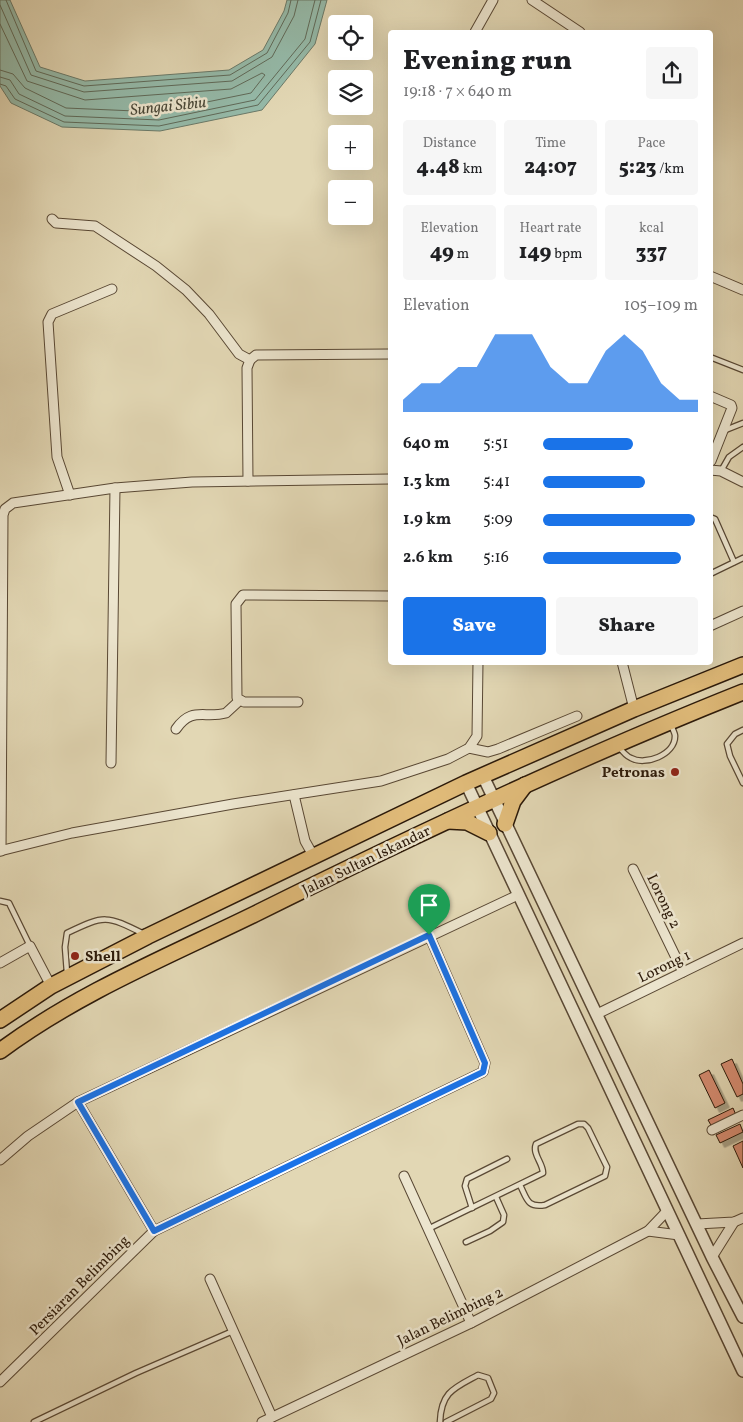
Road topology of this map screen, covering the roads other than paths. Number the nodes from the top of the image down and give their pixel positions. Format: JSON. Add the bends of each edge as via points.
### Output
{"nodes":[{"id":1,"x":493,"y":0,"type":"edge"},
{"id":2,"x":532,"y":0,"type":"edge"},
{"id":3,"x":476,"y":30,"type":"edge"},
{"id":4,"x":577,"y":30,"type":"edge"},
{"id":5,"x":52,"y":219,"type":"dead end"},
{"id":6,"x":713,"y":277,"type":"edge"},
{"id":7,"x":112,"y":289,"type":"dead end"},
{"id":8,"x":743,"y":290,"type":"edge"},
{"id":9,"x":388,"y":354,"type":"edge"},
{"id":10,"x":713,"y":358,"type":"edge"},
{"id":11,"x":250,"y":360,"type":"junction"},
{"id":12,"x":743,"y":370,"type":"edge"},
{"id":13,"x":713,"y":397,"type":"edge"},
{"id":14,"x":743,"y":423,"type":"edge"},
{"id":15,"x":723,"y":431,"type":"junction"},
{"id":16,"x":743,"y":447,"type":"edge"},
{"id":17,"x":713,"y":456,"type":"edge"},
{"id":18,"x":713,"y":466,"type":"edge"},
{"id":19,"x":721,"y":471,"type":"junction"},
{"id":20,"x":388,"y":479,"type":"edge"},
{"id":21,"x":248,"y":481,"type":"junction"},
{"id":22,"x":743,"y":482,"type":"edge"},
{"id":23,"x":115,"y":488,"type":"junction"},
{"id":24,"x":70,"y":495,"type":"junction"},
{"id":25,"x":713,"y":518,"type":"edge"},
{"id":26,"x":743,"y":558,"type":"edge"},
{"id":27,"x":734,"y":562,"type":"junction"},
{"id":28,"x":1,"y":563,"type":"edge"},
{"id":29,"x":713,"y":572,"type":"edge"},
{"id":30,"x":388,"y":596,"type":"edge"},
{"id":31,"x":743,"y":611,"type":"edge"},
{"id":32,"x":713,"y":625,"type":"edge"},
{"id":33,"x":478,"y":665,"type":"edge"},
{"id":34,"x":623,"y":665,"type":"edge"},
{"id":35,"x":743,"y":665,"type":"edge"},
{"id":36,"x":743,"y":692,"type":"edge"},
{"id":37,"x":239,"y":701,"type":"junction"},
{"id":38,"x":298,"y":702,"type":"dead end"},
{"id":39,"x":634,"y":709,"type":"junction"},
{"id":40,"x":577,"y":716,"type":"dead end"},
{"id":41,"x":670,"y":721,"type":"junction"},
{"id":42,"x":1,"y":725,"type":"edge"},
{"id":43,"x":176,"y":729,"type":"dead end"},
{"id":44,"x":743,"y":730,"type":"edge"},
{"id":45,"x":616,"y":744,"type":"junction"},
{"id":46,"x":469,"y":748,"type":"junction"},
{"id":47,"x":111,"y":763,"type":"dead end"},
{"id":48,"x":483,"y":776,"type":"junction"},
{"id":49,"x":528,"y":782,"type":"junction"},
{"id":50,"x":466,"y":783,"type":"junction"},
{"id":51,"x":743,"y":783,"type":"edge"},
{"id":52,"x":294,"y":795,"type":"junction"},
{"id":53,"x":493,"y":799,"type":"junction"},
{"id":54,"x":476,"y":806,"type":"junction"},
{"id":55,"x":1,"y":812,"type":"edge"},
{"id":56,"x":444,"y":822,"type":"junction"},
{"id":57,"x":506,"y":824,"type":"junction"},
{"id":58,"x":489,"y":833,"type":"junction"},
{"id":59,"x":0,"y":851,"type":"edge"},
{"id":60,"x":314,"y":857,"type":"junction"},
{"id":61,"x":633,"y":869,"type":"dead end"},
{"id":62,"x":518,"y":895,"type":"junction"},
{"id":63,"x":0,"y":901,"type":"edge"},
{"id":64,"x":429,"y":935,"type":"junction"},
{"id":65,"x":148,"y":936,"type":"junction"},
{"id":66,"x":743,"y":943,"type":"edge"},
{"id":67,"x":30,"y":946,"type":"junction"},
{"id":68,"x":0,"y":963,"type":"edge"},
{"id":69,"x":683,"y":972,"type":"junction"},
{"id":70,"x":68,"y":977,"type":"junction"},
{"id":71,"x":51,"y":986,"type":"junction"},
{"id":72,"x":597,"y":1014,"type":"junction"},
{"id":73,"x":0,"y":1020,"type":"edge"},
{"id":74,"x":0,"y":1051,"type":"edge"},
{"id":75,"x":78,"y":1102,"type":"junction"},
{"id":76,"x":743,"y":1115,"type":"edge"},
{"id":77,"x":712,"y":1130,"type":"dead end"},
{"id":78,"x":507,"y":1159,"type":"dead end"},
{"id":79,"x":0,"y":1160,"type":"edge"},
{"id":80,"x":404,"y":1176,"type":"dead end"},
{"id":81,"x":520,"y":1185,"type":"junction"},
{"id":82,"x":496,"y":1197,"type":"junction"},
{"id":83,"x":472,"y":1208,"type":"junction"},
{"id":84,"x":667,"y":1211,"type":"junction"},
{"id":85,"x":739,"y":1220,"type":"edge"},
{"id":86,"x":697,"y":1224,"type":"junction"},
{"id":87,"x":430,"y":1228,"type":"junction"},
{"id":88,"x":154,"y":1231,"type":"junction"},
{"id":89,"x":648,"y":1231,"type":"junction"},
{"id":90,"x":679,"y":1235,"type":"junction"},
{"id":91,"x":466,"y":1242,"type":"dead end"},
{"id":92,"x":712,"y":1257,"type":"junction"},
{"id":93,"x":210,"y":1279,"type":"dead end"},
{"id":94,"x":743,"y":1317,"type":"edge"},
{"id":95,"x":472,"y":1323,"type":"junction"},
{"id":96,"x":233,"y":1331,"type":"junction"},
{"id":97,"x":743,"y":1371,"type":"edge"},
{"id":98,"x":0,"y":1382,"type":"edge"},
{"id":99,"x":272,"y":1418,"type":"junction"},
{"id":100,"x":34,"y":1422,"type":"edge"},
{"id":101,"x":262,"y":1422,"type":"edge"},
{"id":102,"x":440,"y":1422,"type":"edge"},
{"id":103,"x":446,"y":1422,"type":"edge"}],
"edges":[{"from":1,"to":3,"type":"street"},
{"from":2,"to":4,"type":"street"},
{"from":5,"to":11,"type":"street","via":[[56,223],[95,226],[156,266],[192,296],[239,354]]},
{"from":6,"to":8,"type":"street"},
{"from":7,"to":24,"type":"street","via":[[52,314],[48,322],[54,430],[60,471]]},
{"from":9,"to":11,"type":"street","via":[[256,355]]},
{"from":10,"to":12,"type":"lane"},
{"from":11,"to":21,"type":"street","via":[[247,368]]},
{"from":13,"to":15,"type":"street","via":[[731,404],[731,413]]},
{"from":14,"to":15,"type":"lane"},
{"from":15,"to":17,"type":"street"},
{"from":16,"to":19,"type":"lane","via":[[729,457]]},
{"from":18,"to":19,"type":"street"},
{"from":19,"to":22,"type":"street"},
{"from":20,"to":21,"type":"street"},
{"from":21,"to":23,"type":"street"},
{"from":23,"to":24,"type":"street"},
{"from":23,"to":47,"type":"street"},
{"from":24,"to":28,"type":"street","via":[[13,503],[5,509]]},
{"from":25,"to":27,"type":"lane"},
{"from":26,"to":27,"type":"lane"},
{"from":27,"to":29,"type":"lane"},
{"from":28,"to":42,"type":"street"},
{"from":30,"to":37,"type":"street","via":[[242,595],[236,604]]},
{"from":31,"to":32,"type":"street"},
{"from":33,"to":46,"type":"street","via":[[479,727],[474,744]]},
{"from":34,"to":39,"type":"street"},
{"from":35,"to":39,"type":"main road","name":"Jalan Sultan Iskandar"},
{"from":36,"to":41,"type":"main road","name":"Jalan Sultan Iskandar"},
{"from":37,"to":38,"type":"street"},
{"from":37,"to":43,"type":"street","via":[[226,713],[191,715]]},
{"from":39,"to":48,"type":"main road","name":"Jalan Sultan Iskandar"},
{"from":40,"to":46,"type":"street","via":[[498,750],[488,752]]},
{"from":41,"to":45,"type":"main road","name":"Jalan Sultan Iskandar"},
{"from":41,"to":45,"type":"lane","via":[[675,736],[672,745],[656,758],[640,761],[631,758]]},
{"from":42,"to":55,"type":"street"},
{"from":44,"to":51,"type":"lane","via":[[727,744]]},
{"from":45,"to":49,"type":"main road","name":"Jalan Sultan Iskandar"},
{"from":46,"to":52,"type":"street","via":[[448,759],[381,781]]},
{"from":48,"to":50,"type":"main road","name":"Jalan Sultan Iskandar"},
{"from":48,"to":53,"type":"street"},
{"from":49,"to":53,"type":"main road","name":"Jalan Sultan Iskandar"},
{"from":49,"to":57,"type":"main road","via":[[513,801]]},
{"from":50,"to":54,"type":"street"},
{"from":50,"to":60,"type":"main road","name":"Jalan Sultan Iskandar"},
{"from":52,"to":59,"type":"street","via":[[72,833]]},
{"from":52,"to":60,"type":"street","via":[[305,841]]},
{"from":53,"to":54,"type":"main road","name":"Jalan Sultan Iskandar"},
{"from":53,"to":57,"type":"street"},
{"from":54,"to":56,"type":"main road","name":"Jalan Sultan Iskandar"},
{"from":54,"to":58,"type":"street"},
{"from":55,"to":59,"type":"street"},
{"from":56,"to":58,"type":"main road","via":[[467,822]]},
{"from":56,"to":74,"type":"main road","name":"Jalan Sultan Iskandar","via":[[94,992]]},
{"from":57,"to":72,"type":"street"},
{"from":58,"to":62,"type":"street"},
{"from":60,"to":65,"type":"main road","name":"Jalan Sultan Iskandar"},
{"from":61,"to":69,"type":"street","name":"Lorong 2"},
{"from":62,"to":64,"type":"street"},
{"from":62,"to":84,"type":"street"},
{"from":63,"to":67,"type":"lane","via":[[9,903]]},
{"from":64,"to":75,"type":"street"},
{"from":64,"to":88,"type":"street","name":"Persiaran Belimbing","via":[[485,1063],[483,1072]]},
{"from":65,"to":70,"type":"main road","name":"Jalan Sultan Iskandar"},
{"from":65,"to":70,"type":"lane","via":[[109,918],[101,918],[67,933]]},
{"from":66,"to":69,"type":"street","name":"Lorong 1"},
{"from":67,"to":68,"type":"street"},
{"from":67,"to":71,"type":"street"},
{"from":69,"to":72,"type":"street","name":"Lorong 1"},
{"from":70,"to":71,"type":"main road","name":"Jalan Sultan Iskandar"},
{"from":71,"to":73,"type":"main road","name":"Jalan Sultan Iskandar"},
{"from":72,"to":86,"type":"street"},
{"from":75,"to":79,"type":"street","via":[[28,1136]]},
{"from":75,"to":88,"type":"street"},
{"from":76,"to":77,"type":"street"},
{"from":78,"to":83,"type":"lane","via":[[467,1179],[465,1186]]},
{"from":80,"to":87,"type":"street"},
{"from":81,"to":81,"type":"lane","via":[[530,1204],[535,1207],[545,1205],[605,1176],[607,1167],[588,1128],[578,1124],[536,1144],[535,1152],[543,1173]]},
{"from":81,"to":82,"type":"lane"},
{"from":82,"to":83,"type":"lane"},
{"from":82,"to":91,"type":"lane","via":[[504,1215],[503,1222]]},
{"from":83,"to":87,"type":"lane"},
{"from":84,"to":89,"type":"street","name":"Jalan Belimbing 2"},
{"from":84,"to":90,"type":"street"},
{"from":85,"to":86,"type":"street"},
{"from":85,"to":92,"type":"street"},
{"from":86,"to":92,"type":"street"},
{"from":87,"to":95,"type":"street"},
{"from":88,"to":98,"type":"street","name":"Persiaran Belimbing"},
{"from":89,"to":90,"type":"street"},
{"from":89,"to":95,"type":"street","name":"Jalan Belimbing 2"},
{"from":90,"to":97,"type":"street"},
{"from":92,"to":94,"type":"street"},
{"from":93,"to":96,"type":"street"},
{"from":95,"to":99,"type":"street","name":"Jalan Belimbing 2"},
{"from":96,"to":99,"type":"street"},
{"from":96,"to":100,"type":"lane"},
{"from":99,"to":101,"type":"street","name":"Jalan Belimbing 2"},
{"from":102,"to":103,"type":"lane","via":[[440,1410],[453,1388],[478,1375],[488,1378],[494,1394],[491,1399]]}]}
